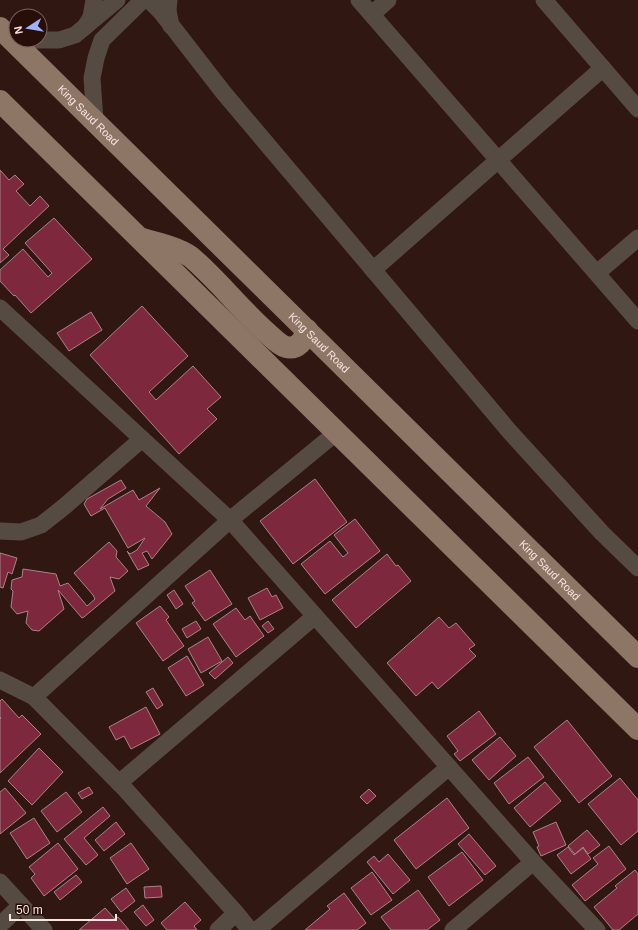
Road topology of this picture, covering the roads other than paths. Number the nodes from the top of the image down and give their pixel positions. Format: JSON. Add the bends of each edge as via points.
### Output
{"nodes":[{"id":1,"x":94,"y":0,"type":"edge"},
{"id":2,"x":117,"y":0,"type":"edge"},
{"id":3,"x":143,"y":0,"type":"edge"},
{"id":4,"x":149,"y":0,"type":"edge"},
{"id":5,"x":169,"y":0,"type":"edge"},
{"id":6,"x":359,"y":0,"type":"edge"},
{"id":7,"x":388,"y":0,"type":"edge"},
{"id":8,"x":544,"y":0,"type":"edge"},
{"id":9,"x":372,"y":14,"type":"junction"},
{"id":10,"x":172,"y":26,"type":"junction"},
{"id":11,"x":84,"y":29,"type":"junction"},
{"id":12,"x":6,"y":31,"type":"edge"},
{"id":13,"x":48,"y":40,"type":"edge"},
{"id":14,"x":102,"y":40,"type":"junction"},
{"id":15,"x":603,"y":68,"type":"junction"},
{"id":16,"x":0,"y":101,"type":"edge"},
{"id":17,"x":638,"y":109,"type":"edge"},
{"id":18,"x":94,"y":121,"type":"junction"},
{"id":19,"x":498,"y":160,"type":"junction"},
{"id":20,"x":139,"y":238,"type":"junction"},
{"id":21,"x":638,"y":238,"type":"edge"},
{"id":22,"x":373,"y":270,"type":"junction"},
{"id":23,"x":597,"y":273,"type":"junction"},
{"id":24,"x":0,"y":308,"type":"edge"},
{"id":25,"x":638,"y":320,"type":"edge"},
{"id":26,"x":306,"y":330,"type":"junction"},
{"id":27,"x":337,"y":432,"type":"junction"},
{"id":28,"x":142,"y":439,"type":"junction"},
{"id":29,"x":230,"y":520,"type":"junction"},
{"id":30,"x":0,"y":531,"type":"edge"},
{"id":31,"x":638,"y":568,"type":"edge"},
{"id":32,"x":314,"y":616,"type":"junction"},
{"id":33,"x":638,"y":657,"type":"edge"},
{"id":34,"x":0,"y":680,"type":"edge"},
{"id":35,"x":34,"y":697,"type":"junction"},
{"id":36,"x":638,"y":729,"type":"edge"},
{"id":37,"x":449,"y":767,"type":"junction"},
{"id":38,"x":120,"y":783,"type":"junction"},
{"id":39,"x":533,"y":862,"type":"junction"},
{"id":40,"x":0,"y":882,"type":"edge"},
{"id":41,"x":21,"y":905,"type":"junction"},
{"id":42,"x":236,"y":913,"type":"junction"},
{"id":43,"x":0,"y":925,"type":"edge"},
{"id":44,"x":44,"y":930,"type":"edge"},
{"id":45,"x":218,"y":930,"type":"edge"},
{"id":46,"x":250,"y":930,"type":"edge"},
{"id":47,"x":257,"y":930,"type":"edge"},
{"id":48,"x":453,"y":930,"type":"edge"},
{"id":49,"x":597,"y":930,"type":"edge"}],
"edges":[{"from":1,"to":11,"type":"street","via":[[91,17]]},
{"from":2,"to":11,"type":"street"},
{"from":3,"to":14,"type":"street"},
{"from":4,"to":10,"type":"street"},
{"from":5,"to":10,"type":"street","via":[[168,10]]},
{"from":6,"to":9,"type":"street"},
{"from":7,"to":9,"type":"street"},
{"from":8,"to":15,"type":"street"},
{"from":9,"to":19,"type":"street"},
{"from":10,"to":22,"type":"street","via":[[223,92]]},
{"from":11,"to":13,"type":"street","via":[[60,40]]},
{"from":11,"to":14,"type":"street"},
{"from":12,"to":18,"type":"main road","name":"King Saud Road"},
{"from":14,"to":18,"type":"street","via":[[92,78]]},
{"from":15,"to":17,"type":"street"},
{"from":15,"to":19,"type":"street"},
{"from":16,"to":20,"type":"main road"},
{"from":18,"to":26,"type":"main road","name":"King Saud Road"},
{"from":19,"to":22,"type":"street"},
{"from":19,"to":23,"type":"street"},
{"from":20,"to":26,"type":"main road","via":[[190,256],[261,327],[286,347],[294,347],[301,343]]},
{"from":20,"to":27,"type":"main road"},
{"from":21,"to":23,"type":"street"},
{"from":22,"to":31,"type":"street","via":[[510,432],[602,533]]},
{"from":23,"to":25,"type":"street"},
{"from":24,"to":28,"type":"street"},
{"from":26,"to":33,"type":"main road","name":"King Saud Road"},
{"from":27,"to":29,"type":"street"},
{"from":27,"to":36,"type":"main road"},
{"from":28,"to":29,"type":"street"},
{"from":28,"to":30,"type":"street","via":[[41,525],[21,532]]},
{"from":29,"to":32,"type":"street"},
{"from":29,"to":35,"type":"street"},
{"from":32,"to":37,"type":"street"},
{"from":32,"to":38,"type":"street"},
{"from":34,"to":35,"type":"street"},
{"from":35,"to":38,"type":"street"},
{"from":37,"to":39,"type":"street"},
{"from":37,"to":47,"type":"street"},
{"from":38,"to":42,"type":"street"},
{"from":39,"to":48,"type":"street"},
{"from":39,"to":49,"type":"street"},
{"from":40,"to":41,"type":"street"},
{"from":41,"to":43,"type":"street"},
{"from":41,"to":44,"type":"street"},
{"from":42,"to":45,"type":"street"},
{"from":42,"to":46,"type":"street"}]}
